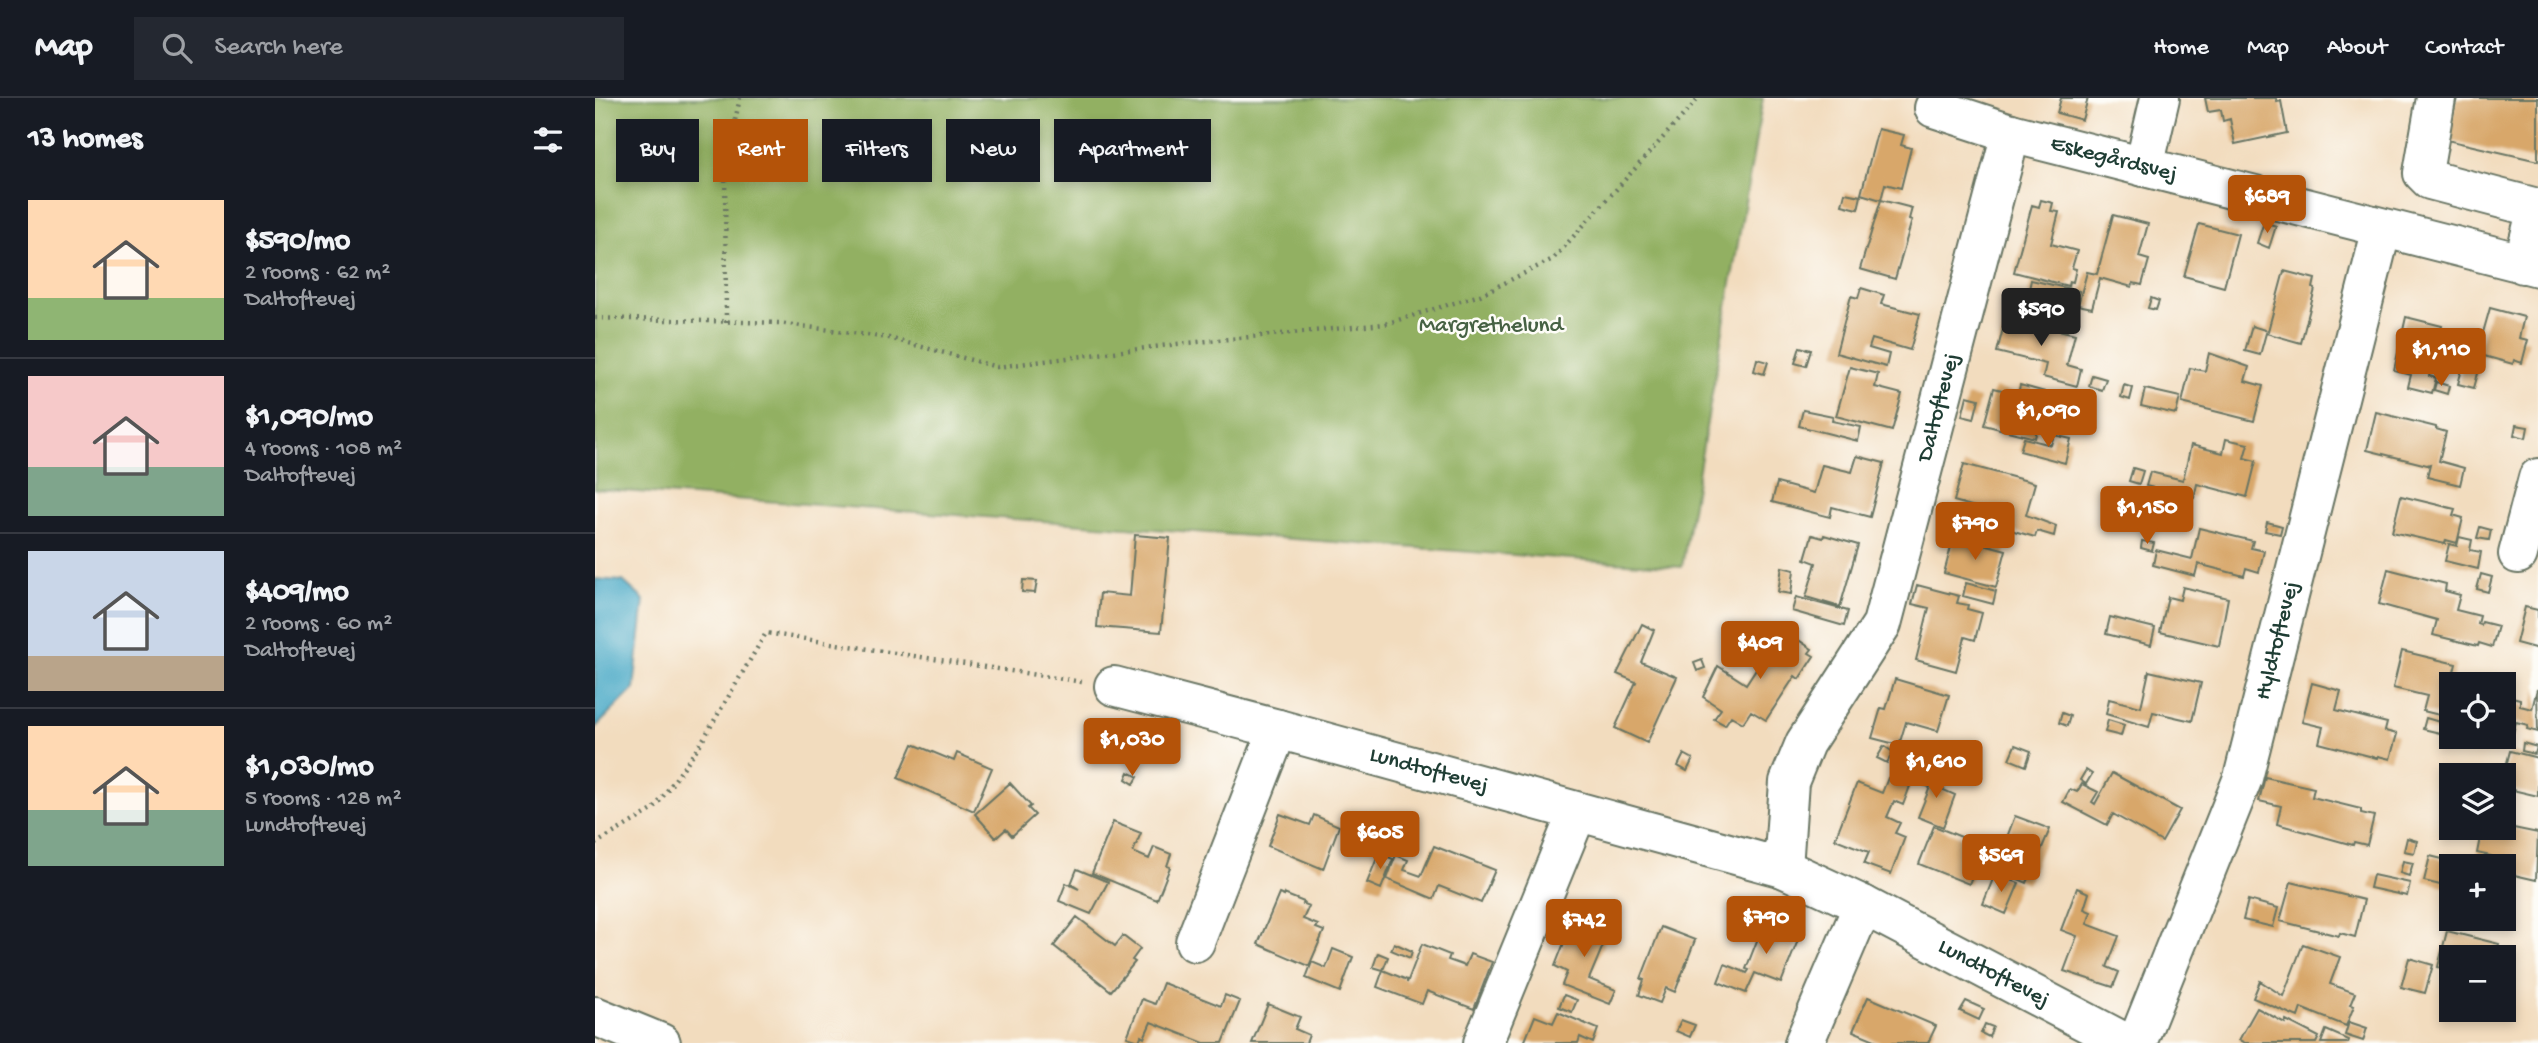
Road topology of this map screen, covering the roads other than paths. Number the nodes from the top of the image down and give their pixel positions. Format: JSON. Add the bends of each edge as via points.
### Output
{"nodes":[{"id":1,"x":2160,"y":98,"type":"edge"},
{"id":2,"x":2436,"y":98,"type":"edge"},
{"id":3,"x":1934,"y":108,"type":"dead end"},
{"id":4,"x":2011,"y":133,"type":"junction"},
{"id":5,"x":2144,"y":167,"type":"junction"},
{"id":6,"x":2382,"y":228,"type":"junction"},
{"id":7,"x":2530,"y":265,"type":"edge"},
{"id":8,"x":2538,"y":478,"type":"edge"},
{"id":9,"x":2518,"y":554,"type":"dead end"},
{"id":10,"x":1114,"y":686,"type":"road end"},
{"id":11,"x":1278,"y":729,"type":"junction"},
{"id":12,"x":1577,"y":813,"type":"junction"},
{"id":13,"x":1783,"y":868,"type":"junction"},
{"id":14,"x":1863,"y":905,"type":"junction"},
{"id":15,"x":1195,"y":942,"type":"dead end"},
{"id":16,"x":595,"y":1016,"type":"edge"},
{"id":17,"x":661,"y":1043,"type":"edge"},
{"id":18,"x":1483,"y":1043,"type":"edge"},
{"id":19,"x":1804,"y":1043,"type":"edge"},
{"id":20,"x":2126,"y":1043,"type":"edge"},
{"id":21,"x":2137,"y":1043,"type":"edge"}],
"edges":[{"from":1,"to":5,"type":"street"},
{"from":2,"to":7,"type":"street","via":[[2423,173],[2430,180],[2537,208]]},
{"from":3,"to":4,"type":"street","name":"Eskegårdsvej"},
{"from":4,"to":5,"type":"street","name":"Eskegårdsvej"},
{"from":4,"to":13,"type":"street","name":"Daltoftevej","via":[[1882,624],[1805,743],[1789,782]]},
{"from":5,"to":6,"type":"street","name":"Eskegårdsvej"},
{"from":6,"to":7,"type":"street","name":"Eskegårdsvej"},
{"from":6,"to":21,"type":"street","name":"Hyldtoftevej","via":[[2243,778]]},
{"from":8,"to":9,"type":"street"},
{"from":10,"to":11,"type":"street","name":"Lundtoftevej"},
{"from":11,"to":12,"type":"street","name":"Lundtoftevej"},
{"from":11,"to":15,"type":"street"},
{"from":12,"to":13,"type":"street","name":"Lundtoftevej"},
{"from":12,"to":18,"type":"street"},
{"from":13,"to":14,"type":"street","name":"Lundtoftevej"},
{"from":14,"to":19,"type":"street"},
{"from":14,"to":20,"type":"street","name":"Lundtoftevej"},
{"from":16,"to":17,"type":"street"}]}
